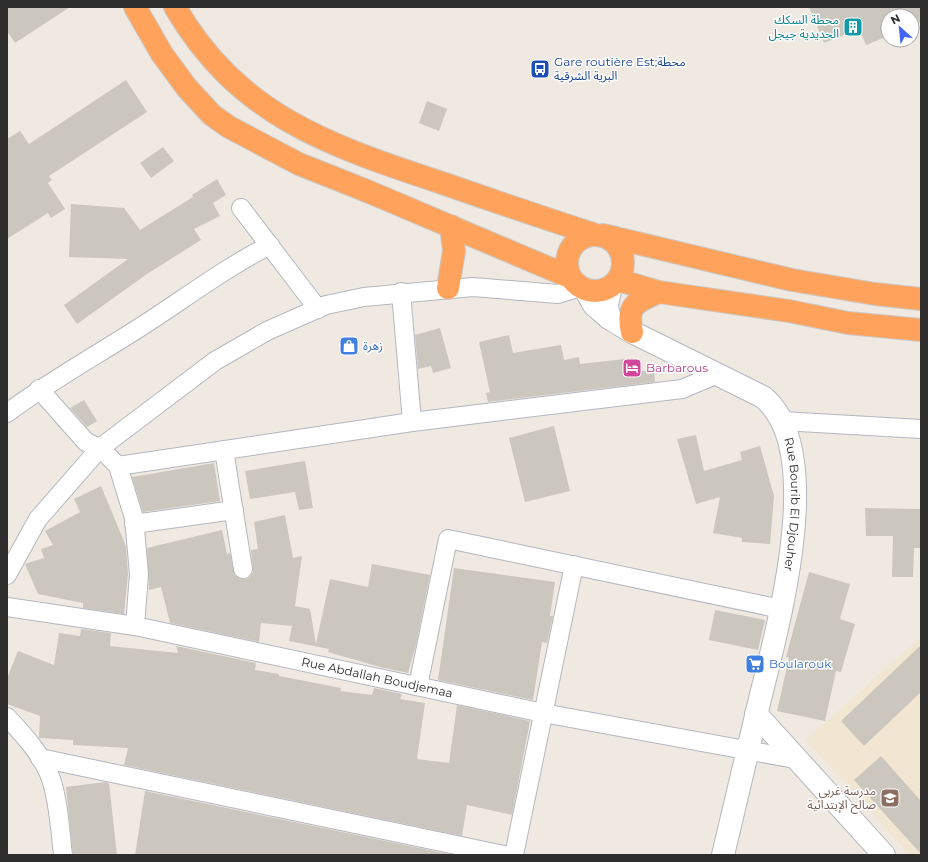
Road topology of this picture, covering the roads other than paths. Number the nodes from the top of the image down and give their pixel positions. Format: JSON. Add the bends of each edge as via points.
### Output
{"nodes":[{"id":1,"x":135,"y":7,"type":"edge"},
{"id":2,"x":175,"y":7,"type":"edge"},
{"id":3,"x":242,"y":208,"type":"dead end"},
{"id":4,"x":451,"y":226,"type":"junction"},
{"id":5,"x":598,"y":235,"type":"junction"},
{"id":6,"x":270,"y":245,"type":"junction"},
{"id":7,"x":615,"y":283,"type":"junction"},
{"id":8,"x":578,"y":284,"type":"junction"},
{"id":9,"x":448,"y":288,"type":"junction"},
{"id":10,"x":401,"y":292,"type":"junction"},
{"id":11,"x":659,"y":292,"type":"junction"},
{"id":12,"x":921,"y":299,"type":"edge"},
{"id":13,"x":318,"y":309,"type":"junction"},
{"id":14,"x":608,"y":318,"type":"junction"},
{"id":15,"x":921,"y":330,"type":"edge"},
{"id":16,"x":632,"y":332,"type":"junction"},
{"id":17,"x":718,"y":374,"type":"junction"},
{"id":18,"x":40,"y":389,"type":"junction"},
{"id":19,"x":7,"y":413,"type":"edge"},
{"id":20,"x":782,"y":421,"type":"junction"},
{"id":21,"x":412,"y":422,"type":"junction"},
{"id":22,"x":921,"y":429,"type":"edge"},
{"id":23,"x":100,"y":448,"type":"junction"},
{"id":24,"x":224,"y":450,"type":"junction"},
{"id":25,"x":118,"y":466,"type":"junction"},
{"id":26,"x":234,"y":510,"type":"junction"},
{"id":27,"x":134,"y":524,"type":"junction"},
{"id":28,"x":574,"y":565,"type":"junction"},
{"id":29,"x":243,"y":569,"type":"dead end"},
{"id":30,"x":7,"y":575,"type":"edge"},
{"id":31,"x":7,"y":607,"type":"edge"},
{"id":32,"x":781,"y":609,"type":"junction"},
{"id":33,"x":135,"y":626,"type":"junction"},
{"id":34,"x":418,"y":686,"type":"junction"},
{"id":35,"x":543,"y":713,"type":"junction"},
{"id":36,"x":756,"y":714,"type":"junction"},
{"id":37,"x":7,"y":717,"type":"edge"},
{"id":38,"x":748,"y":749,"type":"junction"},
{"id":39,"x":40,"y":758,"type":"junction"},
{"id":40,"x":795,"y":759,"type":"junction"},
{"id":41,"x":63,"y":855,"type":"edge"},
{"id":42,"x":504,"y":855,"type":"edge"},
{"id":43,"x":514,"y":855,"type":"edge"},
{"id":44,"x":723,"y":855,"type":"edge"},
{"id":45,"x":884,"y":855,"type":"edge"}],
"edges":[{"from":1,"to":4,"type":"highway","via":[[175,71],[212,115],[229,127],[299,164]]},
{"from":2,"to":5,"type":"highway","via":[[199,44],[224,72],[242,90],[287,121],[324,140],[381,163]]},
{"from":3,"to":6,"type":"street"},
{"from":4,"to":8,"type":"highway"},
{"from":4,"to":9,"type":"highway","via":[[454,251]]},
{"from":5,"to":7,"type":"highway","via":[[615,242],[622,254],[624,263]]},
{"from":5,"to":8,"type":"highway","via":[[578,240],[568,253],[567,269]]},
{"from":5,"to":12,"type":"highway","via":[[792,280]]},
{"from":6,"to":13,"type":"street"},
{"from":6,"to":18,"type":"street"},
{"from":7,"to":8,"type":"highway","via":[[603,290]]},
{"from":7,"to":11,"type":"highway"},
{"from":7,"to":14,"type":"main road","via":[[607,305]]},
{"from":8,"to":9,"type":"street","via":[[558,294],[488,287]]},
{"from":8,"to":14,"type":"main road","name":"Rue Bourib El Djouher","via":[[594,306]]},
{"from":9,"to":10,"type":"street"},
{"from":10,"to":13,"type":"street","via":[[364,296]]},
{"from":10,"to":21,"type":"street"},
{"from":11,"to":15,"type":"highway","via":[[848,322]]},
{"from":11,"to":16,"type":"highway","via":[[644,298],[633,307],[629,318]]},
{"from":13,"to":23,"type":"street","via":[[267,331],[215,361]]},
{"from":14,"to":16,"type":"main road","name":"Rue Bourib El Djouher"},
{"from":16,"to":17,"type":"main road","name":"Rue Bourib El Djouher"},
{"from":17,"to":20,"type":"main road","name":"Rue Bourib El Djouher","via":[[763,397],[771,403]]},
{"from":17,"to":21,"type":"street","via":[[682,389]]},
{"from":18,"to":19,"type":"street"},
{"from":18,"to":23,"type":"street","via":[[86,442]]},
{"from":20,"to":22,"type":"street"},
{"from":20,"to":32,"type":"main road","name":"Rue Bourib El Djouher","via":[[791,450],[794,483],[792,528]]},
{"from":21,"to":24,"type":"street"},
{"from":23,"to":25,"type":"street"},
{"from":23,"to":30,"type":"street","via":[[38,519]]},
{"from":24,"to":25,"type":"street"},
{"from":24,"to":26,"type":"street"},
{"from":25,"to":27,"type":"street"},
{"from":26,"to":27,"type":"street"},
{"from":26,"to":29,"type":"street"},
{"from":27,"to":33,"type":"street","via":[[139,574]]},
{"from":28,"to":32,"type":"street"},
{"from":28,"to":34,"type":"street","via":[[448,538]]},
{"from":28,"to":35,"type":"street"},
{"from":31,"to":33,"type":"street","name":"Rue Abdallah Boudjemaa"},
{"from":32,"to":36,"type":"main road","name":"Rue Bourib El Djouher"},
{"from":33,"to":34,"type":"street","name":"Rue Abdallah Boudjemaa"},
{"from":34,"to":35,"type":"street","name":"Rue Abdallah Boudjemaa"},
{"from":35,"to":38,"type":"street","name":"Rue Abdallah Boudjemaa"},
{"from":35,"to":43,"type":"street"},
{"from":36,"to":38,"type":"main road","name":"Rue Bourib El Djouher"},
{"from":36,"to":40,"type":"main road"},
{"from":37,"to":39,"type":"street"},
{"from":38,"to":40,"type":"street","name":"Rue Abdallah Boudjemaa"},
{"from":38,"to":44,"type":"main road","name":"Rue Bourib El Djouher"},
{"from":39,"to":41,"type":"street","via":[[51,779]]},
{"from":39,"to":42,"type":"street"},
{"from":40,"to":45,"type":"main road"}]}
